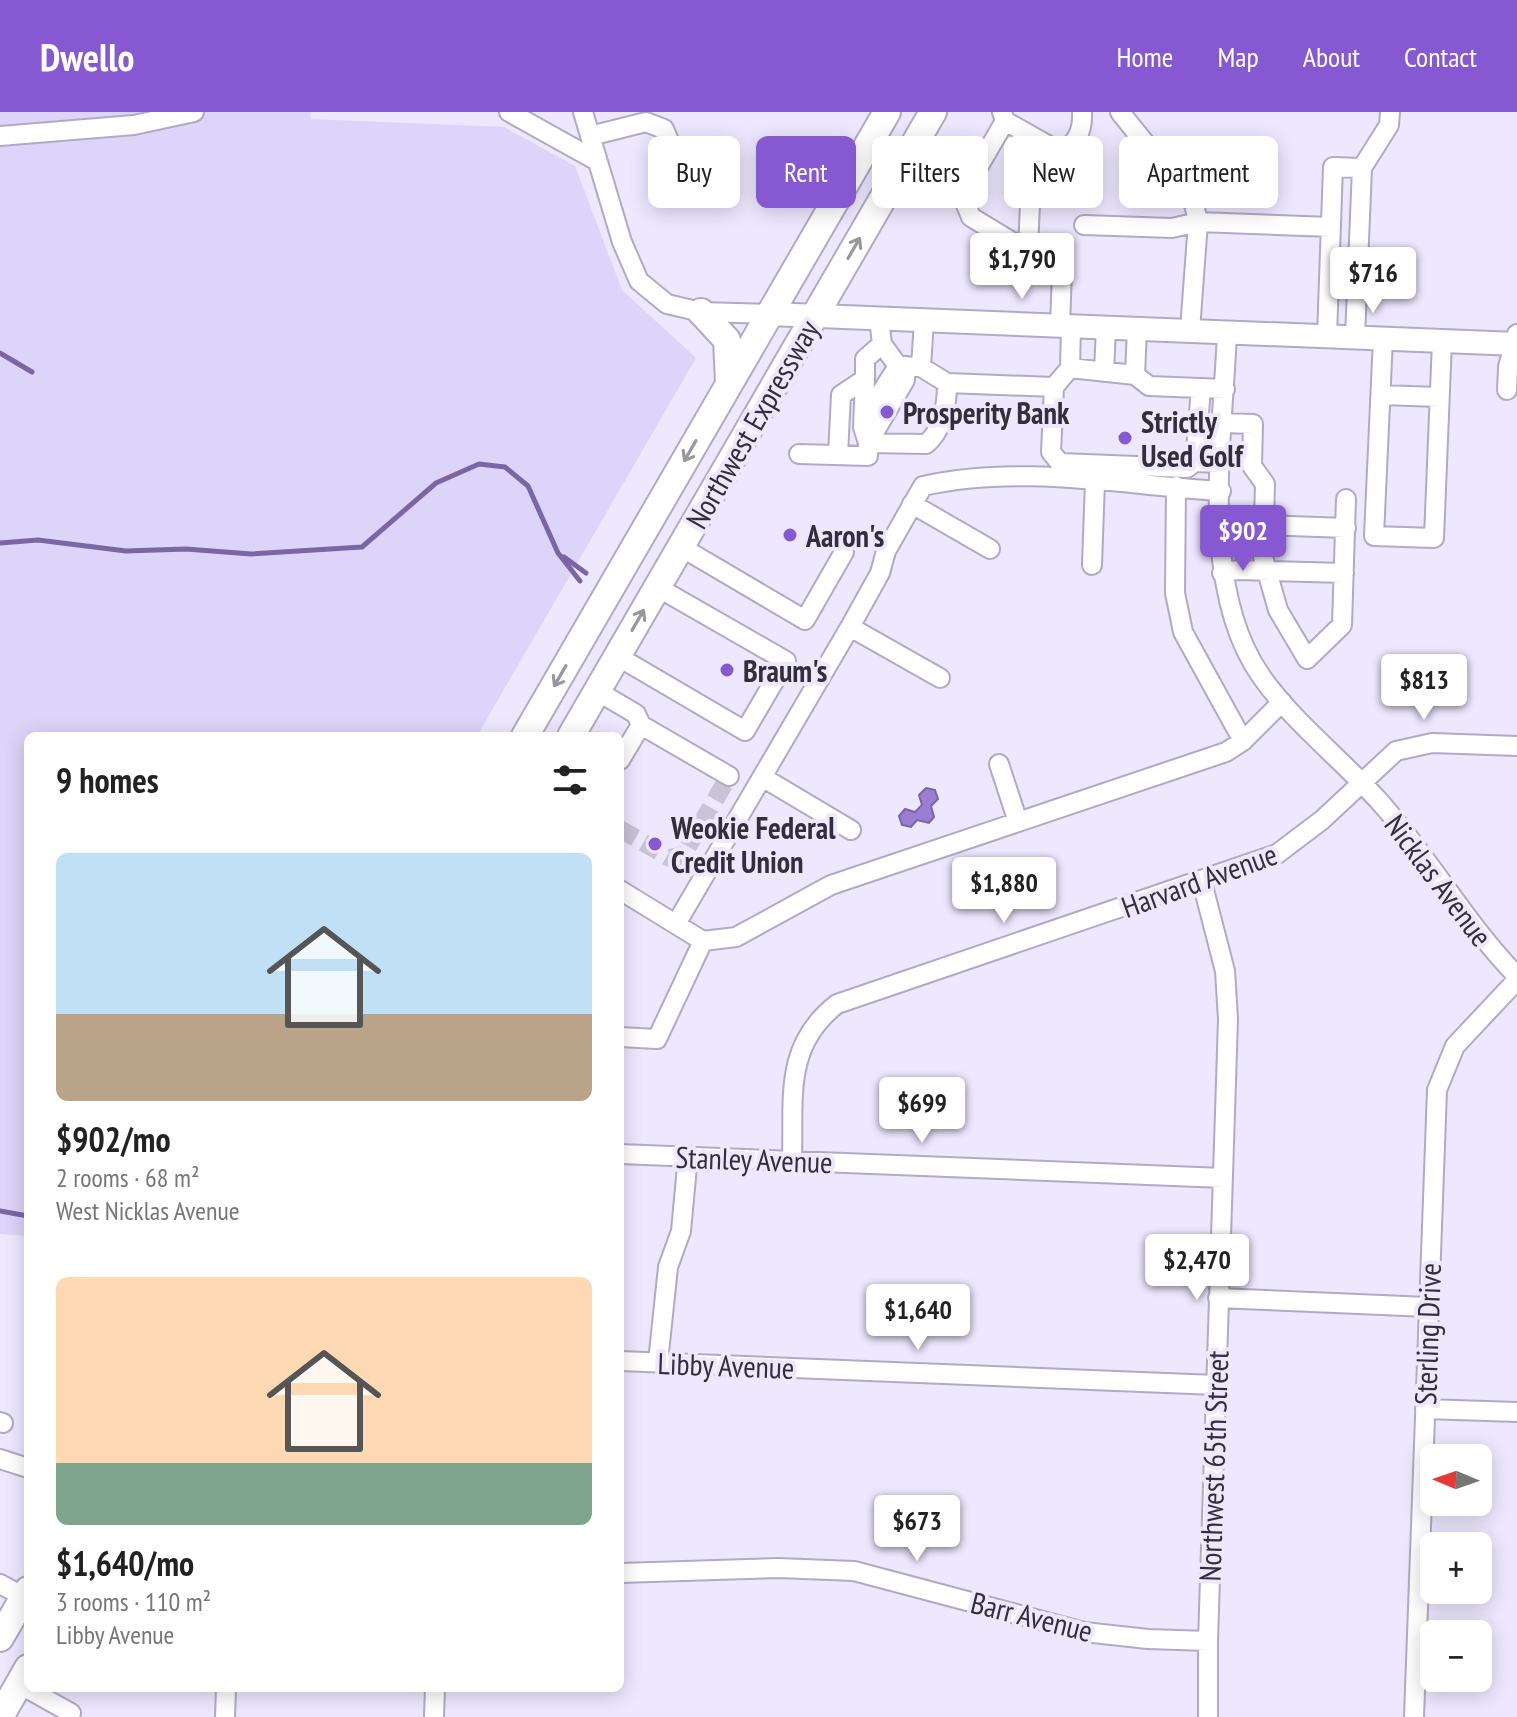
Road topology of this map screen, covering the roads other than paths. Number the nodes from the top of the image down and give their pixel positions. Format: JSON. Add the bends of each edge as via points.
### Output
{"nodes":[{"id":1,"x":194,"y":112,"type":"edge"},
{"id":2,"x":509,"y":112,"type":"edge"},
{"id":3,"x":583,"y":112,"type":"edge"},
{"id":4,"x":887,"y":112,"type":"edge"},
{"id":5,"x":933,"y":112,"type":"edge"},
{"id":6,"x":1082,"y":112,"type":"edge"},
{"id":7,"x":1120,"y":112,"type":"edge"},
{"id":8,"x":1390,"y":112,"type":"edge"},
{"id":9,"x":1004,"y":116,"type":"edge"},
{"id":10,"x":0,"y":136,"type":"edge"},
{"id":11,"x":590,"y":136,"type":"junction"},
{"id":12,"x":667,"y":136,"type":"edge"},
{"id":13,"x":1035,"y":136,"type":"edge"},
{"id":14,"x":1077,"y":136,"type":"edge"},
{"id":15,"x":597,"y":161,"type":"junction"},
{"id":16,"x":1362,"y":168,"type":"junction"},
{"id":17,"x":1030,"y":208,"type":"edge"},
{"id":18,"x":1198,"y":222,"type":"junction"},
{"id":19,"x":1084,"y":225,"type":"dead end"},
{"id":20,"x":1331,"y":227,"type":"junction"},
{"id":21,"x":1028,"y":251,"type":"junction"},
{"id":22,"x":701,"y":312,"type":"junction"},
{"id":23,"x":769,"y":314,"type":"junction"},
{"id":24,"x":815,"y":315,"type":"junction"},
{"id":25,"x":879,"y":318,"type":"junction"},
{"id":26,"x":924,"y":320,"type":"junction"},
{"id":27,"x":1066,"y":325,"type":"junction"},
{"id":28,"x":1106,"y":327,"type":"junction"},
{"id":29,"x":1137,"y":328,"type":"junction"},
{"id":30,"x":1190,"y":330,"type":"junction"},
{"id":31,"x":1227,"y":332,"type":"junction"},
{"id":32,"x":1517,"y":334,"type":"edge"},
{"id":33,"x":1327,"y":336,"type":"junction"},
{"id":34,"x":1355,"y":337,"type":"junction"},
{"id":35,"x":1383,"y":338,"type":"junction"},
{"id":36,"x":1442,"y":341,"type":"junction"},
{"id":37,"x":882,"y":344,"type":"junction"},
{"id":38,"x":1517,"y":344,"type":"edge"},
{"id":39,"x":909,"y":366,"type":"junction"},
{"id":40,"x":1070,"y":368,"type":"junction"},
{"id":41,"x":1104,"y":372,"type":"junction"},
{"id":42,"x":1135,"y":375,"type":"junction"},
{"id":43,"x":865,"y":379,"type":"junction"},
{"id":44,"x":729,"y":383,"type":"junction"},
{"id":45,"x":947,"y":383,"type":"junction"},
{"id":46,"x":1054,"y":387,"type":"junction"},
{"id":47,"x":1201,"y":388,"type":"junction"},
{"id":48,"x":1225,"y":389,"type":"junction"},
{"id":49,"x":1507,"y":390,"type":"dead end"},
{"id":50,"x":1381,"y":395,"type":"junction"},
{"id":51,"x":1439,"y":397,"type":"junction"},
{"id":52,"x":1223,"y":423,"type":"junction"},
{"id":53,"x":868,"y":443,"type":"junction"},
{"id":54,"x":799,"y":454,"type":"dead end"},
{"id":55,"x":838,"y":455,"type":"junction"},
{"id":56,"x":1195,"y":462,"type":"junction"},
{"id":57,"x":1222,"y":463,"type":"junction"},
{"id":58,"x":1095,"y":481,"type":"junction"},
{"id":59,"x":1181,"y":487,"type":"junction"},
{"id":60,"x":1221,"y":491,"type":"junction"},
{"id":61,"x":1346,"y":499,"type":"dead end"},
{"id":62,"x":912,"y":504,"type":"junction"},
{"id":63,"x":1264,"y":525,"type":"junction"},
{"id":64,"x":1346,"y":528,"type":"junction"},
{"id":65,"x":681,"y":547,"type":"junction"},
{"id":66,"x":990,"y":549,"type":"dead end"},
{"id":67,"x":844,"y":552,"type":"dead end"},
{"id":68,"x":1092,"y":565,"type":"dead end"},
{"id":69,"x":1266,"y":570,"type":"junction"},
{"id":70,"x":1222,"y":573,"type":"junction"},
{"id":71,"x":1344,"y":573,"type":"junction"},
{"id":72,"x":657,"y":587,"type":"junction"},
{"id":73,"x":850,"y":627,"type":"junction"},
{"id":74,"x":617,"y":656,"type":"junction"},
{"id":75,"x":940,"y":678,"type":"dead end"},
{"id":76,"x":597,"y":691,"type":"junction"},
{"id":77,"x":1282,"y":702,"type":"junction"},
{"id":78,"x":641,"y":725,"type":"junction"},
{"id":79,"x":527,"y":732,"type":"edge"},
{"id":80,"x":573,"y":732,"type":"edge"},
{"id":81,"x":1243,"y":741,"type":"junction"},
{"id":82,"x":1517,"y":746,"type":"edge"},
{"id":83,"x":624,"y":753,"type":"edge"},
{"id":84,"x":999,"y":764,"type":"dead end"},
{"id":85,"x":729,"y":776,"type":"dead end"},
{"id":86,"x":762,"y":777,"type":"junction"},
{"id":87,"x":1361,"y":783,"type":"junction"},
{"id":88,"x":1018,"y":822,"type":"junction"},
{"id":89,"x":851,"y":830,"type":"dead end"},
{"id":90,"x":1202,"y":882,"type":"junction"},
{"id":91,"x":624,"y":892,"type":"edge"},
{"id":92,"x":676,"y":924,"type":"junction"},
{"id":93,"x":703,"y":941,"type":"junction"},
{"id":94,"x":1517,"y":978,"type":"edge"},
{"id":95,"x":624,"y":1037,"type":"edge"},
{"id":96,"x":624,"y":1154,"type":"edge"},
{"id":97,"x":688,"y":1156,"type":"junction"},
{"id":98,"x":792,"y":1161,"type":"junction"},
{"id":99,"x":1223,"y":1178,"type":"junction"},
{"id":100,"x":1218,"y":1298,"type":"junction"},
{"id":101,"x":1428,"y":1307,"type":"junction"},
{"id":102,"x":624,"y":1361,"type":"edge"},
{"id":103,"x":658,"y":1362,"type":"junction"},
{"id":104,"x":1216,"y":1385,"type":"junction"},
{"id":105,"x":1425,"y":1409,"type":"junction"},
{"id":106,"x":1517,"y":1412,"type":"edge"},
{"id":107,"x":0,"y":1459,"type":"edge"},
{"id":108,"x":24,"y":1467,"type":"edge"},
{"id":109,"x":624,"y":1573,"type":"edge"},
{"id":110,"x":0,"y":1584,"type":"edge"},
{"id":111,"x":24,"y":1592,"type":"edge"},
{"id":112,"x":24,"y":1596,"type":"edge"},
{"id":113,"x":0,"y":1638,"type":"edge"},
{"id":114,"x":1208,"y":1641,"type":"junction"},
{"id":115,"x":24,"y":1676,"type":"edge"},
{"id":116,"x":44,"y":1692,"type":"edge"},
{"id":117,"x":226,"y":1692,"type":"edge"},
{"id":118,"x":435,"y":1692,"type":"edge"},
{"id":119,"x":0,"y":1717,"type":"edge"},
{"id":120,"x":69,"y":1717,"type":"edge"},
{"id":121,"x":225,"y":1717,"type":"edge"},
{"id":122,"x":434,"y":1717,"type":"edge"},
{"id":123,"x":1208,"y":1717,"type":"edge"},
{"id":124,"x":1414,"y":1717,"type":"edge"}],
"edges":[{"from":1,"to":10,"type":"street","via":[[134,125]]},
{"from":2,"to":15,"type":"street"},
{"from":3,"to":11,"type":"street"},
{"from":4,"to":23,"type":"highway","name":"Northwest Expressway"},
{"from":24,"to":5,"type":"highway","name":"Northwest Expressway","one_way":true},
{"from":6,"to":14,"type":"street"},
{"from":7,"to":18,"type":"street","via":[[1183,188]]},
{"from":8,"to":16,"type":"street","via":[[1389,125]]},
{"from":9,"to":13,"type":"street"},
{"from":9,"to":21,"type":"street","via":[[962,195],[971,217]]},
{"from":11,"to":12,"type":"street","via":[[646,122],[664,129]]},
{"from":11,"to":15,"type":"street"},
{"from":15,"to":22,"type":"street","via":[[639,281],[667,304]]},
{"from":16,"to":20,"type":"street","via":[[1333,167]]},
{"from":16,"to":34,"type":"street"},
{"from":17,"to":21,"type":"street"},
{"from":18,"to":19,"type":"street","via":[[1172,228]]},
{"from":18,"to":20,"type":"street"},
{"from":18,"to":30,"type":"street"},
{"from":20,"to":33,"type":"street"},
{"from":21,"to":27,"type":"street","via":[[1062,272]]},
{"from":22,"to":23,"type":"street"},
{"from":22,"to":44,"type":"highway","via":[[727,340]]},
{"from":23,"to":24,"type":"main road"},
{"from":23,"to":44,"type":"highway","name":"Northwest Expressway"},
{"from":24,"to":25,"type":"main road"},
{"from":24,"to":65,"type":"highway","name":"Northwest Expressway"},
{"from":25,"to":26,"type":"main road"},
{"from":25,"to":37,"type":"street"},
{"from":26,"to":27,"type":"main road"},
{"from":26,"to":39,"type":"street"},
{"from":27,"to":28,"type":"main road"},
{"from":27,"to":40,"type":"street"},
{"from":28,"to":29,"type":"main road"},
{"from":28,"to":41,"type":"street"},
{"from":29,"to":30,"type":"main road"},
{"from":29,"to":42,"type":"street"},
{"from":30,"to":31,"type":"main road"},
{"from":31,"to":33,"type":"main road"},
{"from":31,"to":48,"type":"street","name":"Nicklas Avenue"},
{"from":32,"to":38,"type":"street"},
{"from":33,"to":34,"type":"main road"},
{"from":34,"to":35,"type":"main road"},
{"from":35,"to":36,"type":"main road"},
{"from":35,"to":50,"type":"street"},
{"from":36,"to":38,"type":"main road"},
{"from":36,"to":51,"type":"street"},
{"from":37,"to":39,"type":"street"},
{"from":37,"to":43,"type":"street","via":[[865,359]]},
{"from":38,"to":49,"type":"street"},
{"from":39,"to":45,"type":"street"},
{"from":39,"to":53,"type":"street","via":[[879,396],[878,423]]},
{"from":40,"to":41,"type":"street"},
{"from":40,"to":46,"type":"street"},
{"from":41,"to":42,"type":"street"},
{"from":42,"to":47,"type":"street","via":[[1149,386]]},
{"from":43,"to":53,"type":"street","via":[[863,427]]},
{"from":43,"to":55,"type":"street","via":[[841,395]]},
{"from":44,"to":79,"type":"highway","name":"Northwest Expressway","one_way":true},
{"from":45,"to":46,"type":"street"},
{"from":45,"to":53,"type":"street","via":[[947,406],[926,444]]},
{"from":46,"to":56,"type":"street","via":[[1051,452],[1060,463],[1187,468]]},
{"from":47,"to":48,"type":"street"},
{"from":47,"to":56,"type":"street"},
{"from":48,"to":52,"type":"street","name":"Nicklas Avenue"},
{"from":50,"to":51,"type":"street"},
{"from":50,"to":51,"type":"street","via":[[1374,536],[1434,538]]},
{"from":52,"to":57,"type":"street","name":"Nicklas Avenue"},
{"from":52,"to":63,"type":"street","via":[[1253,424],[1252,466],[1265,484]]},
{"from":53,"to":55,"type":"street","via":[[868,456]]},
{"from":54,"to":55,"type":"street"},
{"from":56,"to":57,"type":"street"},
{"from":57,"to":60,"type":"street","name":"Nicklas Avenue"},
{"from":58,"to":59,"type":"street"},
{"from":58,"to":62,"type":"street","via":[[961,477],[923,486]]},
{"from":58,"to":68,"type":"street"},
{"from":59,"to":60,"type":"street"},
{"from":59,"to":81,"type":"street","via":[[1175,593],[1183,632]]},
{"from":60,"to":70,"type":"street","name":"Nicklas Avenue"},
{"from":61,"to":64,"type":"street"},
{"from":62,"to":66,"type":"street"},
{"from":62,"to":73,"type":"street"},
{"from":63,"to":64,"type":"street"},
{"from":63,"to":69,"type":"street"},
{"from":64,"to":71,"type":"street"},
{"from":65,"to":67,"type":"street","via":[[805,620]]},
{"from":65,"to":72,"type":"highway","name":"Northwest Expressway"},
{"from":69,"to":70,"type":"street"},
{"from":69,"to":71,"type":"street"},
{"from":69,"to":71,"type":"street","via":[[1278,610],[1307,659],[1342,625]]},
{"from":70,"to":77,"type":"street","name":"Nicklas Avenue","via":[[1245,648]]},
{"from":74,"to":72,"type":"highway","name":"Northwest Expressway","one_way":true},
{"from":72,"to":74,"type":"street","via":[[786,661],[745,731]]},
{"from":73,"to":75,"type":"street"},
{"from":73,"to":86,"type":"street"},
{"from":74,"to":76,"type":"highway","name":"Northwest Expressway"},
{"from":76,"to":78,"type":"street","via":[[636,714]]},
{"from":76,"to":80,"type":"highway","name":"Northwest Expressway"},
{"from":77,"to":81,"type":"street"},
{"from":77,"to":87,"type":"street","name":"Nicklas Avenue"},
{"from":78,"to":83,"type":"street"},
{"from":78,"to":85,"type":"street"},
{"from":81,"to":88,"type":"street","via":[[1226,752]]},
{"from":82,"to":87,"type":"street","name":"Harvard Avenue","via":[[1408,746]]},
{"from":84,"to":88,"type":"street"},
{"from":86,"to":89,"type":"street"},
{"from":86,"to":92,"type":"street"},
{"from":87,"to":90,"type":"street","name":"Harvard Avenue","via":[[1277,854]]},
{"from":87,"to":94,"type":"street","name":"Nicklas Avenue"},
{"from":88,"to":93,"type":"street","via":[[831,885],[736,937]]},
{"from":90,"to":98,"type":"street","name":"Harvard Avenue","via":[[837,1004],[810,1029],[796,1061]]},
{"from":90,"to":99,"type":"street","name":"Northwest 65th Street","via":[[1228,995]]},
{"from":91,"to":92,"type":"street"},
{"from":92,"to":93,"type":"street"},
{"from":93,"to":95,"type":"street","via":[[657,1039]]},
{"from":94,"to":101,"type":"street","name":"Sterling Drive","via":[[1455,1046],[1440,1079]]},
{"from":96,"to":97,"type":"street","name":"Stanley Avenue"},
{"from":97,"to":98,"type":"street","name":"Stanley Avenue"},
{"from":97,"to":103,"type":"street"},
{"from":98,"to":99,"type":"street","name":"Stanley Avenue"},
{"from":99,"to":100,"type":"street","name":"Northwest 65th Street"},
{"from":100,"to":101,"type":"street"},
{"from":100,"to":104,"type":"street","name":"Northwest 65th Street"},
{"from":101,"to":105,"type":"street","name":"Sterling Drive"},
{"from":102,"to":103,"type":"street","name":"Libby Avenue"},
{"from":103,"to":104,"type":"street","name":"Libby Avenue"},
{"from":104,"to":114,"type":"street","name":"Northwest 65th Street"},
{"from":105,"to":106,"type":"street"},
{"from":105,"to":124,"type":"street","name":"Sterling Drive"},
{"from":107,"to":108,"type":"street"},
{"from":109,"to":114,"type":"street","name":"Barr Avenue","via":[[854,1571],[1084,1632]]},
{"from":110,"to":111,"type":"street"},
{"from":112,"to":113,"type":"highway"},
{"from":114,"to":123,"type":"street","name":"Northwest 65th Street"},
{"from":115,"to":119,"type":"highway"},
{"from":116,"to":120,"type":"street","via":[[71,1713]]},
{"from":117,"to":121,"type":"street"},
{"from":118,"to":122,"type":"street"}]}
